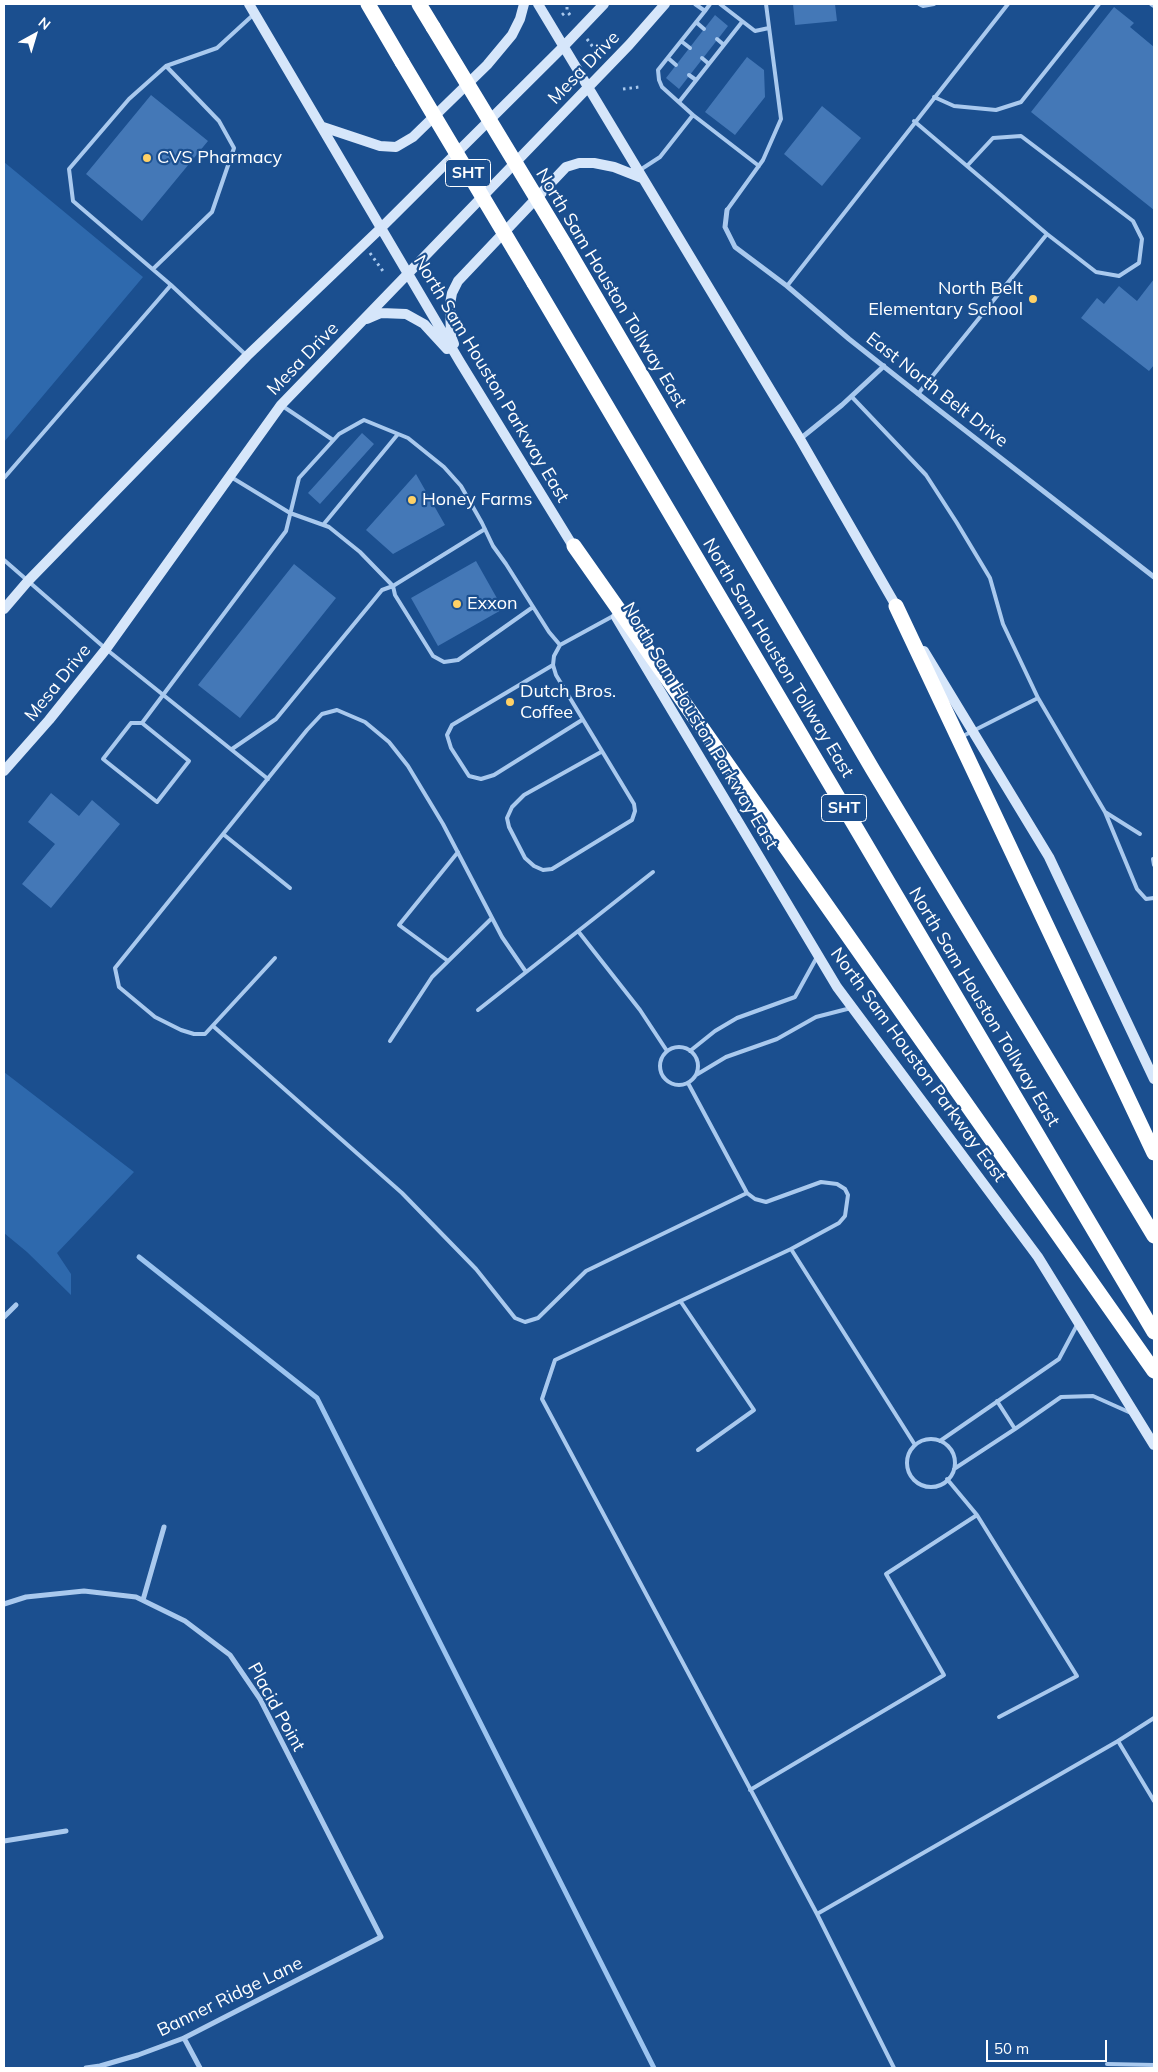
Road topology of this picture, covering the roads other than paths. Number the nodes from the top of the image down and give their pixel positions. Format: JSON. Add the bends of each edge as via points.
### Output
{"nodes":[{"id":1,"x":249,"y":4,"type":"edge"},
{"id":2,"x":368,"y":4,"type":"edge"},
{"id":3,"x":419,"y":4,"type":"edge"},
{"id":4,"x":524,"y":4,"type":"edge"},
{"id":5,"x":538,"y":4,"type":"edge"},
{"id":6,"x":604,"y":4,"type":"edge"},
{"id":7,"x":665,"y":4,"type":"edge"},
{"id":8,"x":695,"y":4,"type":"edge"},
{"id":9,"x":710,"y":4,"type":"edge"},
{"id":10,"x":720,"y":4,"type":"edge"},
{"id":11,"x":766,"y":4,"type":"edge"},
{"id":12,"x":919,"y":4,"type":"edge"},
{"id":13,"x":934,"y":4,"type":"edge"},
{"id":14,"x":1008,"y":4,"type":"edge"},
{"id":15,"x":1099,"y":4,"type":"edge"},
{"id":16,"x":705,"y":11,"type":"junction"},
{"id":17,"x":255,"y":13,"type":"junction"},
{"id":18,"x":696,"y":22,"type":"junction"},
{"id":19,"x":742,"y":22,"type":"junction"},
{"id":20,"x":769,"y":28,"type":"junction"},
{"id":21,"x":704,"y":29,"type":"dead end"},
{"id":22,"x":717,"y":39,"type":"dead end"},
{"id":23,"x":681,"y":41,"type":"junction"},
{"id":24,"x":724,"y":45,"type":"junction"},
{"id":25,"x":563,"y":47,"type":"junction"},
{"id":26,"x":690,"y":48,"type":"dead end"},
{"id":27,"x":668,"y":58,"type":"junction"},
{"id":28,"x":702,"y":58,"type":"dead end"},
{"id":29,"x":709,"y":64,"type":"junction"},
{"id":30,"x":676,"y":65,"type":"dead end"},
{"id":31,"x":166,"y":66,"type":"junction"},
{"id":32,"x":689,"y":75,"type":"dead end"},
{"id":33,"x":696,"y":80,"type":"junction"},
{"id":34,"x":589,"y":87,"type":"junction"},
{"id":35,"x":934,"y":97,"type":"junction"},
{"id":36,"x":679,"y":102,"type":"junction"},
{"id":37,"x":693,"y":115,"type":"junction"},
{"id":38,"x":914,"y":122,"type":"junction"},
{"id":39,"x":323,"y":127,"type":"junction"},
{"id":40,"x":759,"y":166,"type":"junction"},
{"id":41,"x":967,"y":166,"type":"junction"},
{"id":42,"x":640,"y":175,"type":"junction"},
{"id":43,"x":727,"y":210,"type":"joint"},
{"id":44,"x":381,"y":228,"type":"junction"},
{"id":45,"x":1047,"y":234,"type":"junction"},
{"id":46,"x":153,"y":269,"type":"junction"},
{"id":47,"x":408,"y":273,"type":"junction"},
{"id":48,"x":171,"y":285,"type":"junction"},
{"id":49,"x":787,"y":286,"type":"junction"},
{"id":50,"x":361,"y":322,"type":"junction"},
{"id":51,"x":247,"y":356,"type":"junction"},
{"id":52,"x":460,"y":362,"type":"junction"},
{"id":53,"x":884,"y":366,"type":"junction"},
{"id":54,"x":918,"y":394,"type":"junction"},
{"id":55,"x":852,"y":396,"type":"junction"},
{"id":56,"x":281,"y":405,"type":"junction"},
{"id":57,"x":398,"y":434,"type":"junction"},
{"id":58,"x":800,"y":439,"type":"junction"},
{"id":59,"x":333,"y":440,"type":"junction"},
{"id":60,"x":229,"y":476,"type":"junction"},
{"id":61,"x":4,"y":478,"type":"edge"},
{"id":62,"x":290,"y":513,"type":"junction"},
{"id":63,"x":323,"y":525,"type":"junction"},
{"id":64,"x":485,"y":528,"type":"junction"},
{"id":65,"x":574,"y":546,"type":"junction"},
{"id":66,"x":4,"y":560,"type":"edge"},
{"id":67,"x":1154,"y":576,"type":"edge"},
{"id":68,"x":28,"y":581,"type":"junction"},
{"id":69,"x":393,"y":586,"type":"junction"},
{"id":70,"x":896,"y":606,"type":"junction"},
{"id":71,"x":533,"y":607,"type":"junction"},
{"id":72,"x":4,"y":609,"type":"edge"},
{"id":73,"x":615,"y":615,"type":"junction"},
{"id":74,"x":560,"y":645,"type":"junction"},
{"id":75,"x":106,"y":649,"type":"junction"},
{"id":76,"x":552,"y":664,"type":"junction"},
{"id":77,"x":163,"y":695,"type":"junction"},
{"id":78,"x":1038,"y":698,"type":"junction"},
{"id":79,"x":582,"y":720,"type":"junction"},
{"id":80,"x":142,"y":723,"type":"junction"},
{"id":81,"x":973,"y":732,"type":"junction"},
{"id":82,"x":958,"y":738,"type":"junction"},
{"id":83,"x":232,"y":749,"type":"junction"},
{"id":84,"x":601,"y":752,"type":"junction"},
{"id":85,"x":4,"y":771,"type":"edge"},
{"id":86,"x":268,"y":779,"type":"junction"},
{"id":87,"x":1105,"y":812,"type":"junction"},
{"id":88,"x":223,"y":834,"type":"junction"},
{"id":89,"x":1140,"y":834,"type":"dead end"},
{"id":90,"x":458,"y":852,"type":"junction"},
{"id":91,"x":1153,"y":859,"type":"dead end"},
{"id":92,"x":1154,"y":865,"type":"edge"},
{"id":93,"x":653,"y":872,"type":"dead end"},
{"id":94,"x":290,"y":888,"type":"dead end"},
{"id":95,"x":1154,"y":898,"type":"edge"},
{"id":96,"x":492,"y":918,"type":"junction"},
{"id":97,"x":578,"y":931,"type":"junction"},
{"id":98,"x":818,"y":955,"type":"junction"},
{"id":99,"x":275,"y":958,"type":"dead end"},
{"id":100,"x":448,"y":961,"type":"junction"},
{"id":101,"x":526,"y":972,"type":"junction"},
{"id":102,"x":853,"y":1008,"type":"junction"},
{"id":103,"x":478,"y":1010,"type":"dead end"},
{"id":104,"x":214,"y":1026,"type":"junction"},
{"id":105,"x":390,"y":1041,"type":"dead end"},
{"id":106,"x":668,"y":1051,"type":"junction"},
{"id":107,"x":690,"y":1051,"type":"junction"},
{"id":108,"x":696,"y":1075,"type":"junction"},
{"id":109,"x":1154,"y":1079,"type":"edge"},
{"id":110,"x":688,"y":1083,"type":"junction"},
{"id":111,"x":1154,"y":1153,"type":"edge"},
{"id":112,"x":747,"y":1193,"type":"junction"},
{"id":113,"x":1154,"y":1236,"type":"edge"},
{"id":114,"x":791,"y":1249,"type":"junction"},
{"id":115,"x":681,"y":1302,"type":"junction"},
{"id":116,"x":16,"y":1305,"type":"dead end"},
{"id":117,"x":4,"y":1316,"type":"edge"},
{"id":118,"x":1078,"y":1323,"type":"junction"},
{"id":119,"x":1154,"y":1332,"type":"edge"},
{"id":120,"x":1154,"y":1371,"type":"edge"},
{"id":121,"x":997,"y":1401,"type":"junction"},
{"id":122,"x":1136,"y":1415,"type":"junction"},
{"id":123,"x":1016,"y":1430,"type":"junction"},
{"id":124,"x":940,"y":1441,"type":"junction"},
{"id":125,"x":915,"y":1445,"type":"junction"},
{"id":126,"x":1154,"y":1445,"type":"edge"},
{"id":127,"x":698,"y":1450,"type":"dead end"},
{"id":128,"x":954,"y":1469,"type":"junction"},
{"id":129,"x":947,"y":1479,"type":"junction"},
{"id":130,"x":977,"y":1514,"type":"junction"},
{"id":131,"x":164,"y":1527,"type":"dead end"},
{"id":132,"x":142,"y":1600,"type":"junction"},
{"id":133,"x":4,"y":1604,"type":"edge"},
{"id":134,"x":999,"y":1716,"type":"dead end"},
{"id":135,"x":1154,"y":1718,"type":"edge"},
{"id":136,"x":1118,"y":1741,"type":"junction"},
{"id":137,"x":750,"y":1790,"type":"junction"},
{"id":138,"x":1154,"y":1801,"type":"edge"},
{"id":139,"x":66,"y":1831,"type":"dead end"},
{"id":140,"x":4,"y":1842,"type":"edge"},
{"id":141,"x":817,"y":1914,"type":"junction"},
{"id":142,"x":381,"y":1937,"type":"joint"},
{"id":143,"x":184,"y":2038,"type":"junction"},
{"id":144,"x":1107,"y":2064,"type":"dead end"},
{"id":145,"x":1154,"y":2065,"type":"edge"},
{"id":146,"x":86,"y":2068,"type":"edge"},
{"id":147,"x":200,"y":2068,"type":"edge"},
{"id":148,"x":894,"y":2068,"type":"edge"}],
"edges":[{"from":1,"to":17,"type":"main road","name":"North Sam Houston Parkway East"},
{"from":2,"to":119,"type":"highway","name":"North Sam Houston Tollway East","number":"SHT","bridge":true},
{"from":3,"to":113,"type":"highway","name":"North Sam Houston Tollway East","number":"SHT","bridge":true,"via":[[565,245],[873,770]]},
{"from":4,"to":39,"type":"main road","via":[[512,36],[413,137],[396,147],[380,146]]},
{"from":5,"to":25,"type":"main road"},
{"from":6,"to":25,"type":"main road","name":"Mesa Drive"},
{"from":7,"to":34,"type":"main road","name":"Mesa Drive"},
{"from":8,"to":16,"type":"lane"},
{"from":9,"to":16,"type":"lane"},
{"from":10,"to":19,"type":"lane"},
{"from":11,"to":20,"type":"lane"},
{"from":12,"to":13,"type":"lane"},
{"from":14,"to":35,"type":"lane"},
{"from":15,"to":35,"type":"lane","via":[[1021,102],[996,110],[954,106]]},
{"from":16,"to":18,"type":"lane"},
{"from":17,"to":31,"type":"lane","via":[[217,48]]},
{"from":17,"to":39,"type":"main road","name":"North Sam Houston Parkway East"},
{"from":18,"to":21,"type":"lane"},
{"from":18,"to":23,"type":"lane"},
{"from":19,"to":20,"type":"lane","via":[[755,32]]},
{"from":19,"to":24,"type":"lane"},
{"from":20,"to":40,"type":"lane","via":[[781,119]]},
{"from":22,"to":24,"type":"lane"},
{"from":23,"to":26,"type":"lane"},
{"from":23,"to":27,"type":"lane"},
{"from":24,"to":29,"type":"lane"},
{"from":25,"to":34,"type":"main road"},
{"from":25,"to":44,"type":"main road","name":"Mesa Drive"},
{"from":27,"to":30,"type":"lane"},
{"from":27,"to":36,"type":"lane","via":[[658,70],[659,80]]},
{"from":28,"to":29,"type":"lane"},
{"from":29,"to":33,"type":"lane"},
{"from":31,"to":46,"type":"lane","via":[[219,121],[234,148],[212,212]]},
{"from":31,"to":46,"type":"lane","via":[[129,100],[69,169],[73,200]]},
{"from":32,"to":33,"type":"lane"},
{"from":33,"to":36,"type":"lane"},
{"from":34,"to":42,"type":"main road"},
{"from":34,"to":47,"type":"main road","name":"Mesa Drive"},
{"from":35,"to":38,"type":"lane"},
{"from":36,"to":37,"type":"lane"},
{"from":37,"to":40,"type":"lane"},
{"from":37,"to":42,"type":"lane","via":[[660,157]]},
{"from":38,"to":41,"type":"lane"},
{"from":38,"to":49,"type":"lane"},
{"from":39,"to":44,"type":"main road","name":"North Sam Houston Parkway East"},
{"from":40,"to":43,"type":"lane"},
{"from":41,"to":45,"type":"lane"},
{"from":41,"to":45,"type":"lane","via":[[993,138],[1021,136],[1133,221],[1142,239],[1139,263],[1119,276],[1096,272]]},
{"from":42,"to":52,"type":"main road","via":[[614,167],[579,163],[566,167],[466,271],[452,293],[451,336]]},
{"from":42,"to":58,"type":"main road"},
{"from":43,"to":49,"type":"street","name":"East North Belt Drive","via":[[725,227],[735,247]]},
{"from":44,"to":47,"type":"main road","name":"North Sam Houston Parkway East"},
{"from":44,"to":51,"type":"main road","name":"Mesa Drive"},
{"from":45,"to":54,"type":"lane"},
{"from":46,"to":48,"type":"lane"},
{"from":47,"to":50,"type":"main road","name":"Mesa Drive"},
{"from":47,"to":52,"type":"main road","name":"North Sam Houston Parkway East"},
{"from":48,"to":51,"type":"lane"},
{"from":48,"to":61,"type":"lane"},
{"from":49,"to":53,"type":"street","name":"East North Belt Drive"},
{"from":50,"to":52,"type":"main road","via":[[381,313],[406,314],[424,324]]},
{"from":50,"to":56,"type":"main road","name":"Mesa Drive"},
{"from":51,"to":68,"type":"main road","name":"Mesa Drive"},
{"from":52,"to":65,"type":"main road","name":"North Sam Houston Parkway East"},
{"from":53,"to":54,"type":"street","name":"East North Belt Drive"},
{"from":53,"to":55,"type":"street"},
{"from":54,"to":67,"type":"street","name":"East North Belt Drive"},
{"from":55,"to":58,"type":"street"},
{"from":55,"to":78,"type":"lane","via":[[926,475],[957,523],[990,578],[1003,624]]},
{"from":56,"to":59,"type":"lane"},
{"from":56,"to":60,"type":"main road","name":"Mesa Drive"},
{"from":57,"to":59,"type":"lane","via":[[364,420]]},
{"from":57,"to":63,"type":"lane"},
{"from":57,"to":64,"type":"lane","via":[[408,438],[444,467],[461,486]]},
{"from":58,"to":70,"type":"main road"},
{"from":59,"to":62,"type":"lane","via":[[299,478]]},
{"from":60,"to":62,"type":"lane"},
{"from":60,"to":75,"type":"main road","name":"Mesa Drive"},
{"from":62,"to":63,"type":"lane"},
{"from":62,"to":77,"type":"lane","via":[[286,531]]},
{"from":63,"to":69,"type":"lane","via":[[360,552]]},
{"from":64,"to":69,"type":"lane"},
{"from":64,"to":71,"type":"lane","via":[[493,546]]},
{"from":65,"to":73,"type":"main road","name":"North Sam Houston Parkway East"},
{"from":65,"to":120,"type":"highway"},
{"from":66,"to":68,"type":"lane"},
{"from":68,"to":72,"type":"main road","name":"Mesa Drive"},
{"from":68,"to":75,"type":"lane"},
{"from":69,"to":71,"type":"lane","via":[[433,656],[444,662],[458,660]]},
{"from":69,"to":83,"type":"lane","via":[[382,590],[276,720]]},
{"from":70,"to":81,"type":"main road"},
{"from":70,"to":82,"type":"highway"},
{"from":71,"to":74,"type":"lane"},
{"from":73,"to":74,"type":"lane"},
{"from":73,"to":98,"type":"main road","name":"North Sam Houston Parkway East"},
{"from":74,"to":76,"type":"lane"},
{"from":75,"to":77,"type":"lane"},
{"from":75,"to":85,"type":"main road","name":"Mesa Drive"},
{"from":76,"to":79,"type":"lane"},
{"from":76,"to":79,"type":"lane","via":[[452,725],[447,735],[451,748],[469,776],[481,779]]},
{"from":77,"to":80,"type":"lane"},
{"from":77,"to":83,"type":"lane"},
{"from":78,"to":81,"type":"lane"},
{"from":78,"to":87,"type":"lane"},
{"from":79,"to":84,"type":"lane"},
{"from":80,"to":80,"type":"lane","via":[[132,723],[103,759],[158,802],[189,761]]},
{"from":81,"to":82,"type":"lane"},
{"from":81,"to":109,"type":"main road","via":[[1049,857]]},
{"from":82,"to":111,"type":"highway"},
{"from":83,"to":86,"type":"lane"},
{"from":84,"to":84,"type":"lane","via":[[634,804],[632,820],[552,869],[534,866],[525,858],[509,827],[507,818],[512,807],[524,795]]},
{"from":86,"to":88,"type":"lane"},
{"from":86,"to":90,"type":"lane","via":[[322,714],[337,710],[365,722],[389,742],[408,766]]},
{"from":87,"to":89,"type":"lane"},
{"from":87,"to":95,"type":"lane","via":[[1136,889],[1146,899]]},
{"from":88,"to":94,"type":"lane"},
{"from":88,"to":104,"type":"lane","via":[[114,968],[119,987],[155,1017],[194,1034],[205,1034]]},
{"from":90,"to":96,"type":"lane"},
{"from":90,"to":100,"type":"lane","via":[[399,924]]},
{"from":91,"to":92,"type":"lane"},
{"from":93,"to":97,"type":"lane"},
{"from":96,"to":100,"type":"lane"},
{"from":96,"to":101,"type":"lane"},
{"from":97,"to":101,"type":"lane"},
{"from":97,"to":106,"type":"lane"},
{"from":98,"to":102,"type":"main road","name":"North Sam Houston Parkway East"},
{"from":98,"to":107,"type":"lane","via":[[794,997],[737,1018],[715,1030]]},
{"from":99,"to":104,"type":"lane"},
{"from":100,"to":105,"type":"lane","via":[[432,978]]},
{"from":101,"to":103,"type":"lane"},
{"from":102,"to":108,"type":"lane","via":[[816,1016],[777,1039],[726,1056]]},
{"from":102,"to":118,"type":"main road","name":"North Sam Houston Parkway East","via":[[1038,1257]]},
{"from":104,"to":112,"type":"lane","via":[[402,1193],[476,1269],[515,1318],[525,1322],[538,1318],[586,1272]]},
{"from":106,"to":107,"type":"lane","via":[[679,1047]]},
{"from":106,"to":110,"type":"lane","via":[[661,1060],[663,1076],[677,1086]]},
{"from":107,"to":108,"type":"lane","via":[[697,1059]]},
{"from":108,"to":110,"type":"lane"},
{"from":110,"to":112,"type":"lane"},
{"from":112,"to":114,"type":"lane","via":[[766,1202],[821,1182],[837,1184],[845,1189],[848,1195],[845,1216],[839,1223]]},
{"from":114,"to":115,"type":"lane"},
{"from":114,"to":125,"type":"lane"},
{"from":115,"to":127,"type":"lane","via":[[754,1410]]},
{"from":115,"to":137,"type":"lane","via":[[555,1360],[542,1398]]},
{"from":116,"to":117,"type":"street"},
{"from":118,"to":121,"type":"lane","via":[[1059,1359]]},
{"from":118,"to":122,"type":"main road","name":"North Sam Houston Parkway East"},
{"from":121,"to":123,"type":"lane"},
{"from":121,"to":124,"type":"lane"},
{"from":122,"to":123,"type":"lane","via":[[1093,1396],[1060,1397]]},
{"from":122,"to":126,"type":"main road","name":"North Sam Houston Parkway East"},
{"from":123,"to":128,"type":"lane"},
{"from":124,"to":125,"type":"lane","via":[[927,1439]]},
{"from":124,"to":128,"type":"lane","via":[[953,1456]]},
{"from":125,"to":129,"type":"lane","via":[[907,1459],[915,1481],[938,1486]]},
{"from":128,"to":129,"type":"lane"},
{"from":129,"to":130,"type":"lane"},
{"from":130,"to":134,"type":"lane","via":[[1077,1676]]},
{"from":130,"to":137,"type":"lane","via":[[886,1574],[944,1675]]},
{"from":131,"to":132,"type":"street"},
{"from":132,"to":133,"type":"street","name":"Placid Point","via":[[84,1591],[26,1597]]},
{"from":132,"to":142,"type":"street","name":"Placid Point","via":[[185,1621],[230,1655],[238,1665],[260,1699]]},
{"from":135,"to":136,"type":"lane"},
{"from":136,"to":138,"type":"lane"},
{"from":136,"to":141,"type":"lane"},
{"from":137,"to":141,"type":"lane"},
{"from":139,"to":140,"type":"street"},
{"from":141,"to":148,"type":"lane"},
{"from":142,"to":143,"type":"street","name":"Banner Ridge Lane"},
{"from":143,"to":146,"type":"street","name":"Banner Ridge Lane","via":[[138,2055]]},
{"from":143,"to":147,"type":"street"},
{"from":144,"to":145,"type":"lane"}]}
